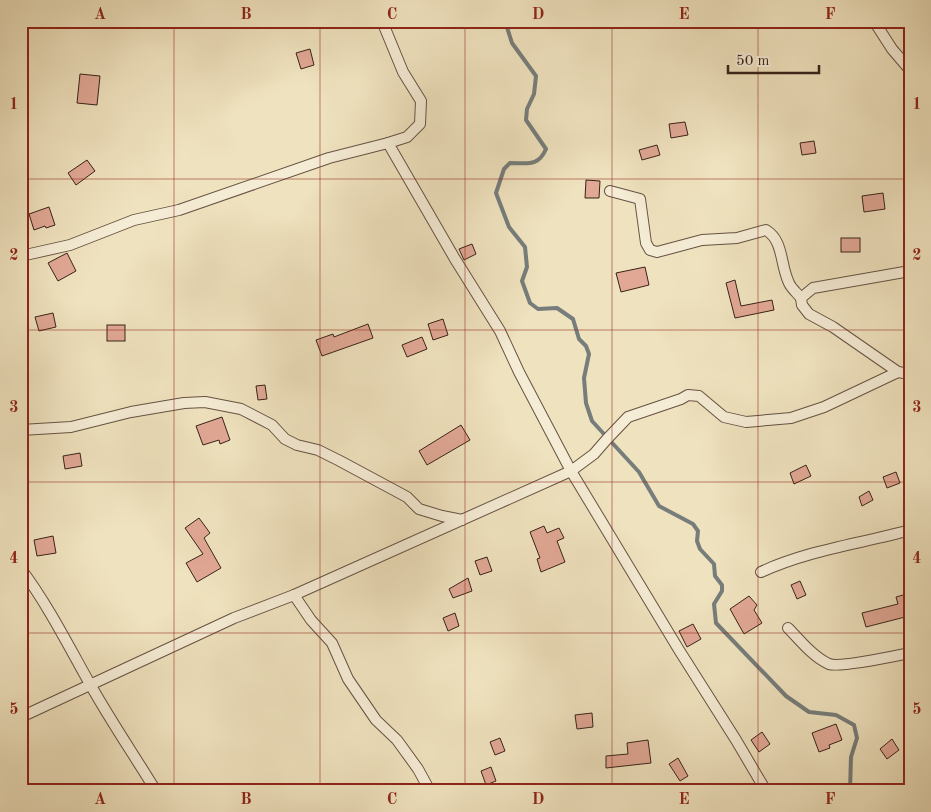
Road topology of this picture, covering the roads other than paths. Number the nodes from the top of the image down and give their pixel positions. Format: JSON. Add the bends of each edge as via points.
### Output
{"nodes":[{"id":1,"x":382,"y":21,"type":"edge"},
{"id":2,"x":874,"y":21,"type":"edge"},
{"id":3,"x":910,"y":70,"type":"edge"},
{"id":4,"x":388,"y":143,"type":"junction"},
{"id":5,"x":610,"y":191,"type":"dead end"},
{"id":6,"x":21,"y":256,"type":"edge"},
{"id":7,"x":910,"y":271,"type":"edge"},
{"id":8,"x":801,"y":298,"type":"junction"},
{"id":9,"x":898,"y":372,"type":"junction"},
{"id":10,"x":910,"y":374,"type":"edge"},
{"id":11,"x":21,"y":430,"type":"edge"},
{"id":12,"x":571,"y":471,"type":"junction"},
{"id":13,"x":462,"y":520,"type":"junction"},
{"id":14,"x":910,"y":530,"type":"edge"},
{"id":15,"x":21,"y":569,"type":"edge"},
{"id":16,"x":761,"y":572,"type":"dead end"},
{"id":17,"x":294,"y":596,"type":"junction"},
{"id":18,"x":788,"y":628,"type":"dead end"},
{"id":19,"x":910,"y":653,"type":"edge"},
{"id":20,"x":90,"y":684,"type":"junction"},
{"id":21,"x":21,"y":717,"type":"edge"},
{"id":22,"x":156,"y":791,"type":"edge"},
{"id":23,"x":430,"y":791,"type":"edge"},
{"id":24,"x":766,"y":791,"type":"edge"}],
"edges":[{"from":1,"to":4,"type":"street","via":[[403,72],[421,101],[420,124],[407,136]]},
{"from":2,"to":3,"type":"street"},
{"from":4,"to":6,"type":"street","via":[[330,158],[179,210],[134,220],[70,245]]},
{"from":4,"to":12,"type":"street","via":[[500,331]]},
{"from":5,"to":8,"type":"street","via":[[640,199],[646,243],[650,250],[657,252],[702,240],[737,238],[766,230],[772,233],[780,248],[789,283]]},
{"from":7,"to":8,"type":"street","via":[[813,288]]},
{"from":8,"to":9,"type":"street","via":[[809,314]]},
{"from":9,"to":10,"type":"street"},
{"from":9,"to":12,"type":"street","via":[[824,407],[791,418],[746,422],[724,417],[699,396],[688,395],[628,417],[594,454]]},
{"from":11,"to":13,"type":"street","via":[[71,427],[184,403],[205,402],[241,409],[272,426],[285,440],[340,461],[406,497],[419,510]]},
{"from":12,"to":13,"type":"street"},
{"from":12,"to":24,"type":"street"},
{"from":13,"to":17,"type":"street"},
{"from":14,"to":16,"type":"street","via":[[844,544],[784,561]]},
{"from":15,"to":20,"type":"street","via":[[59,626]]},
{"from":17,"to":20,"type":"street","via":[[234,618]]},
{"from":17,"to":23,"type":"street","via":[[332,643],[348,679],[376,720],[398,740]]},
{"from":18,"to":19,"type":"street","via":[[829,664],[844,666]]},
{"from":20,"to":21,"type":"street"},
{"from":20,"to":22,"type":"street"}]}
